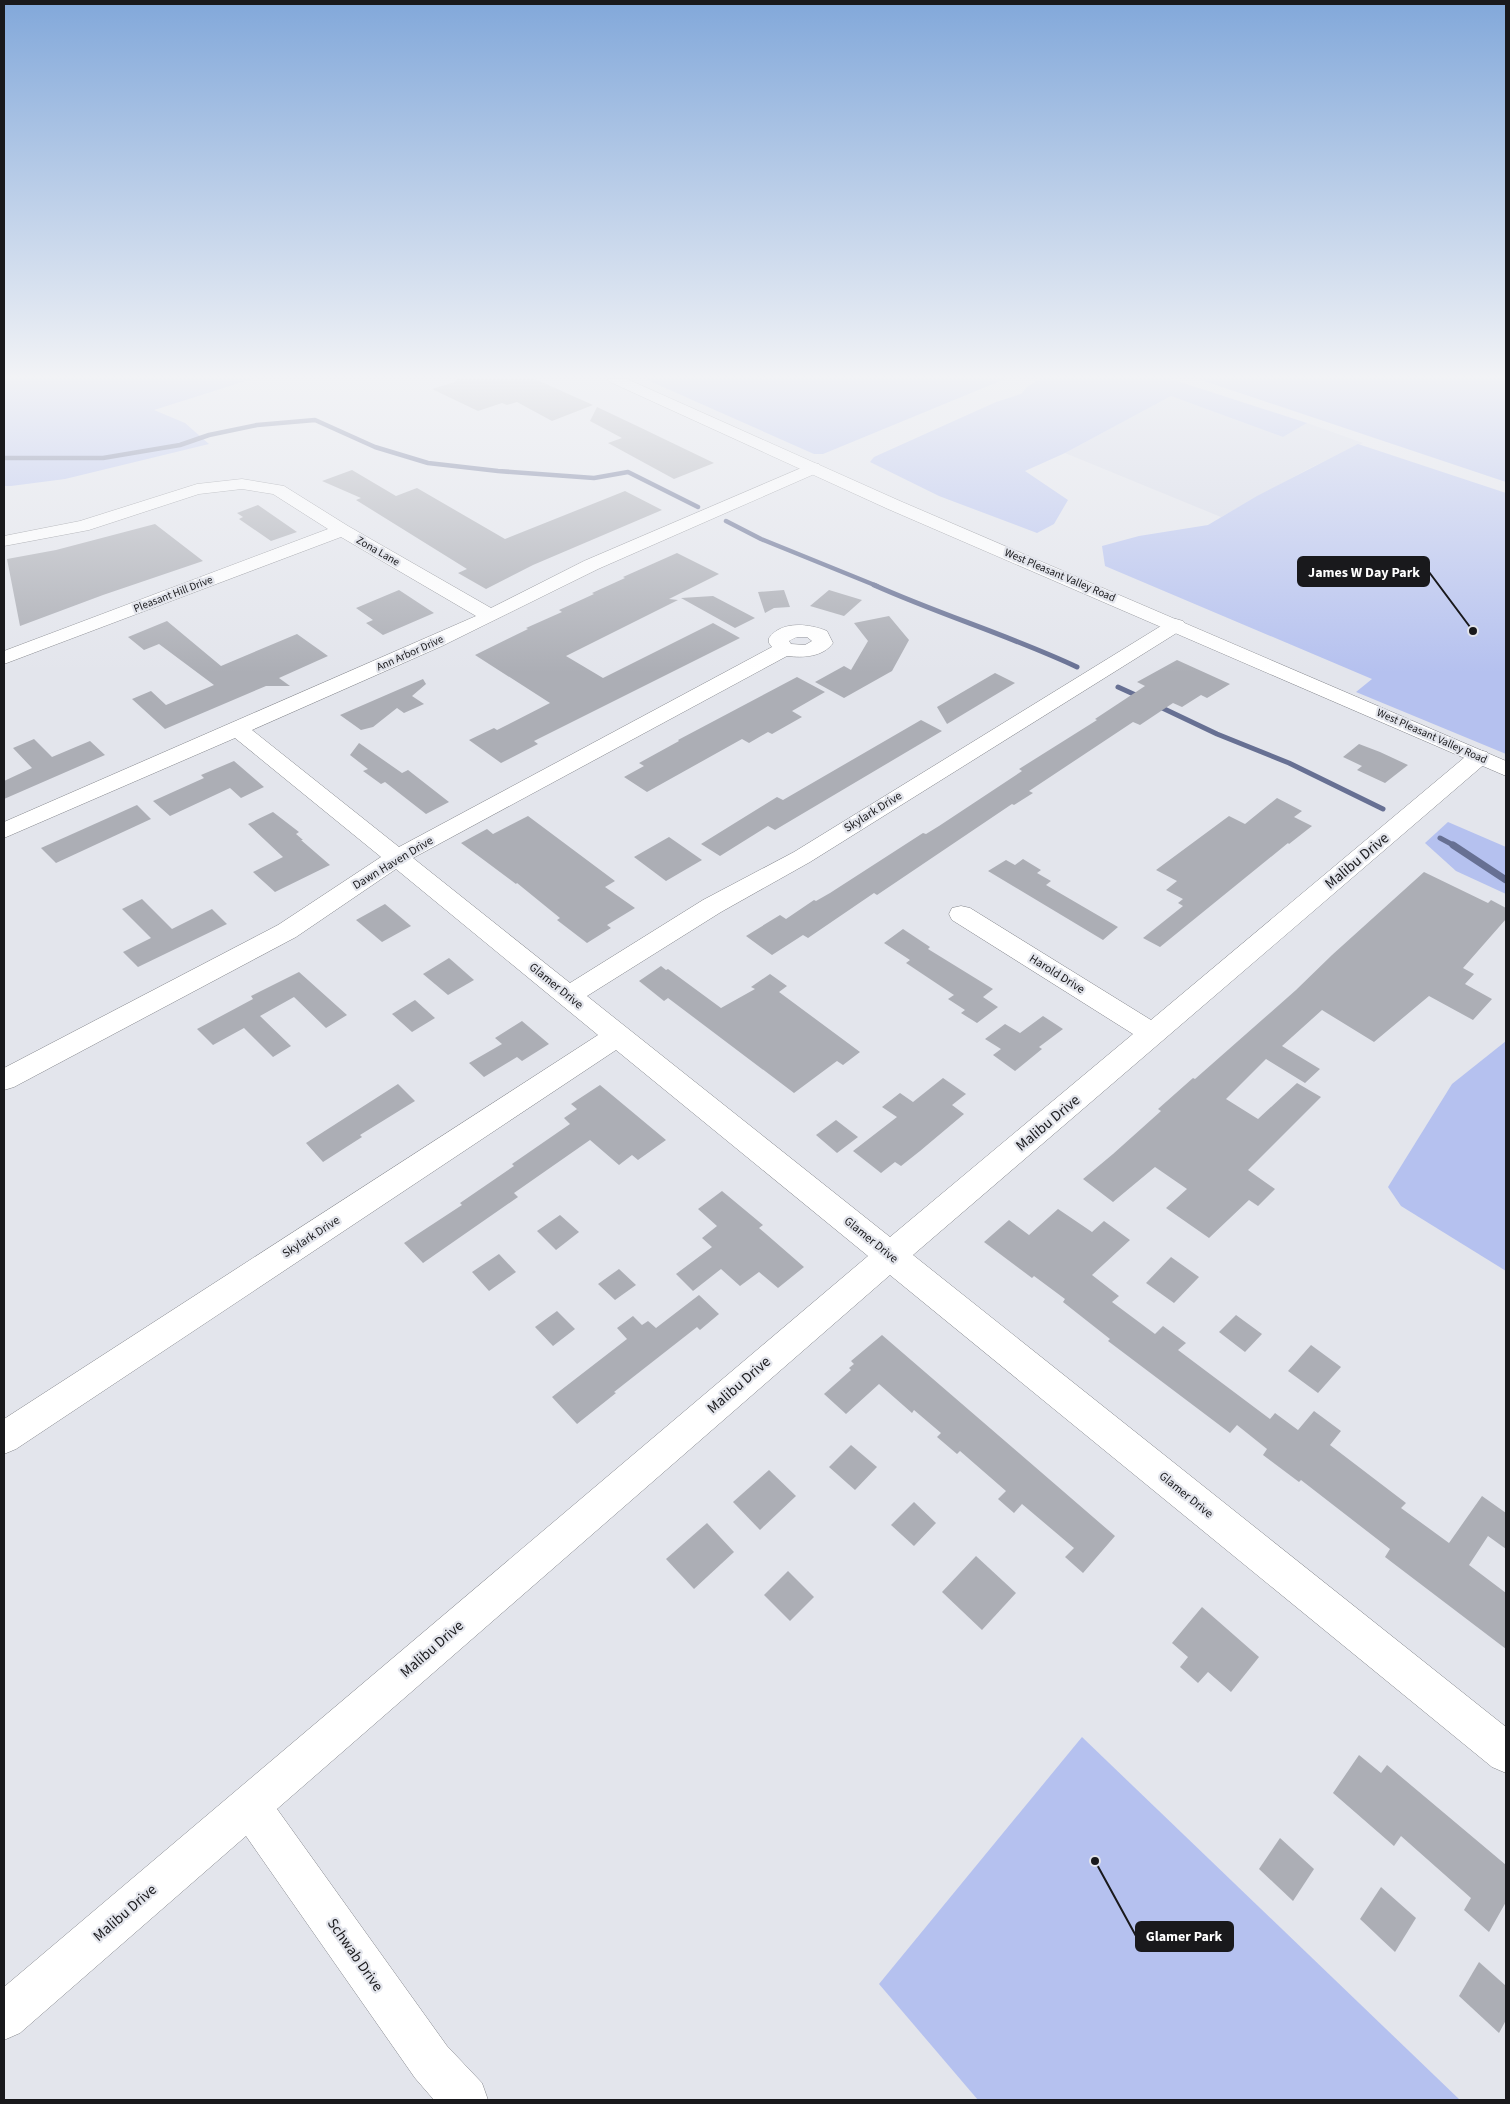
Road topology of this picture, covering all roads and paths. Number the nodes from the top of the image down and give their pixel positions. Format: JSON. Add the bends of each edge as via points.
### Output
{"nodes":[{"id":1,"x":792,"y":477,"type":"edge"},
{"id":2,"x":834,"y":477,"type":"edge"},
{"id":3,"x":342,"y":530,"type":"junction"},
{"id":4,"x":4,"y":541,"type":"edge"},
{"id":5,"x":491,"y":616,"type":"junction"},
{"id":6,"x":1176,"y":624,"type":"junction"},
{"id":7,"x":784,"y":649,"type":"dead end"},
{"id":8,"x":4,"y":658,"type":"edge"},
{"id":9,"x":236,"y":728,"type":"junction"},
{"id":10,"x":1492,"y":763,"type":"edge"},
{"id":11,"x":4,"y":831,"type":"edge"},
{"id":12,"x":396,"y":858,"type":"junction"},
{"id":13,"x":961,"y":914,"type":"dead end"},
{"id":14,"x":568,"y":996,"type":"junction"},
{"id":15,"x":1153,"y":1034,"type":"junction"},
{"id":16,"x":617,"y":1036,"type":"junction"},
{"id":17,"x":4,"y":1080,"type":"edge"},
{"id":18,"x":890,"y":1256,"type":"junction"},
{"id":19,"x":4,"y":1438,"type":"edge"},
{"id":20,"x":1506,"y":1752,"type":"edge"},
{"id":21,"x":250,"y":1805,"type":"junction"},
{"id":22,"x":4,"y":2017,"type":"edge"},
{"id":23,"x":465,"y":2100,"type":"edge"}],
"edges":[{"from":1,"to":5,"type":"street","name":"Ann Arbor Drive","via":[[590,565]]},
{"from":2,"to":6,"type":"street","name":"West Pleasant Valley Road"},
{"from":3,"to":4,"type":"street","name":"Zona Lane","via":[[278,490],[242,484],[197,489],[83,526]]},
{"from":3,"to":5,"type":"street","name":"Zona Lane"},
{"from":3,"to":8,"type":"street","name":"Pleasant Hill Drive"},
{"from":5,"to":9,"type":"street","name":"Ann Arbor Drive"},
{"from":6,"to":10,"type":"street","name":"West Pleasant Valley Road"},
{"from":6,"to":14,"type":"street","name":"Skylark Drive","via":[[802,857],[712,906]]},
{"from":7,"to":12,"type":"street","name":"Dawn Haven Drive"},
{"from":9,"to":11,"type":"street","name":"Ann Arbor Drive"},
{"from":9,"to":12,"type":"street","name":"Glamer Drive"},
{"from":10,"to":15,"type":"street","name":"Malibu Drive"},
{"from":12,"to":14,"type":"street","name":"Glamer Drive"},
{"from":12,"to":17,"type":"street","name":"Dawn Haven Drive","via":[[287,931]]},
{"from":13,"to":15,"type":"street","name":"Harold Drive"},
{"from":14,"to":16,"type":"street","name":"Glamer Drive"},
{"from":15,"to":18,"type":"street","name":"Malibu Drive"},
{"from":16,"to":18,"type":"street","name":"Glamer Drive"},
{"from":16,"to":19,"type":"street","name":"Skylark Drive"},
{"from":18,"to":20,"type":"street","name":"Glamer Drive"},
{"from":18,"to":21,"type":"street","name":"Malibu Drive"},
{"from":21,"to":22,"type":"street","name":"Malibu Drive"},
{"from":21,"to":23,"type":"street","name":"Schwab Drive","via":[[431,2062]]}]}
